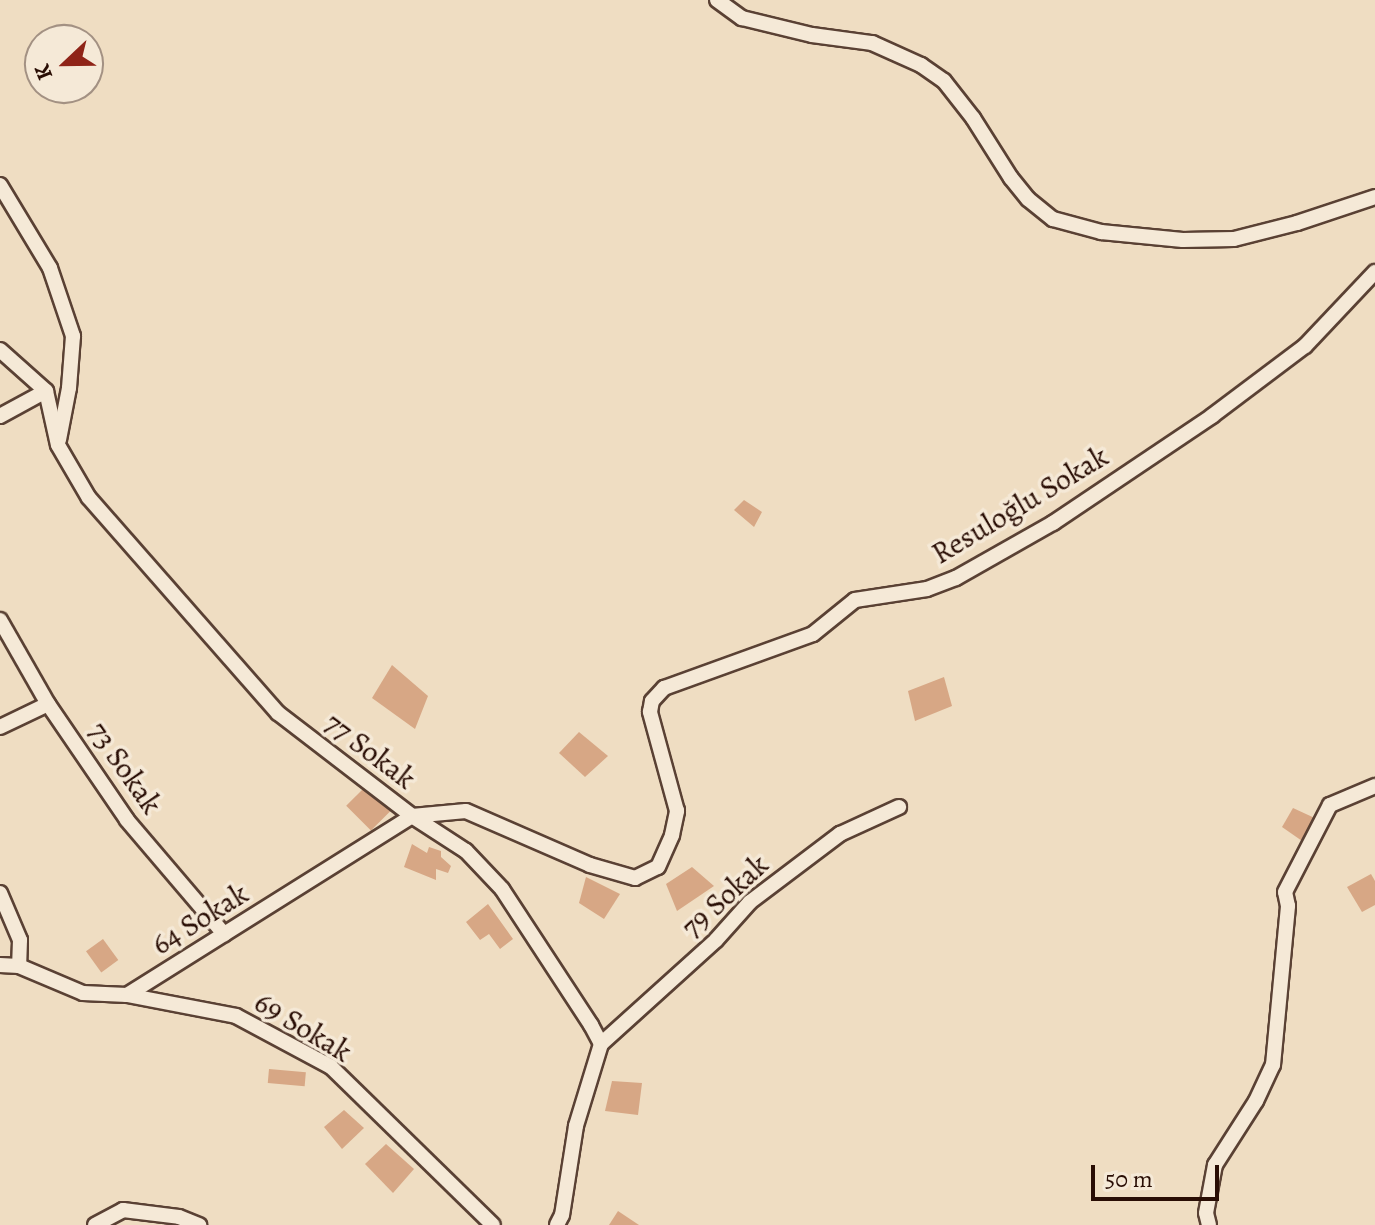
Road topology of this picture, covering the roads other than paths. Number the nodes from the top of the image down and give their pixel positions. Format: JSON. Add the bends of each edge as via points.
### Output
{"nodes":[{"id":1,"x":717,"y":0,"type":"edge"},
{"id":2,"x":0,"y":185,"type":"edge"},
{"id":3,"x":1375,"y":197,"type":"edge"},
{"id":4,"x":1375,"y":272,"type":"edge"},
{"id":5,"x":0,"y":350,"type":"edge"},
{"id":6,"x":46,"y":391,"type":"junction"},
{"id":7,"x":0,"y":416,"type":"edge"},
{"id":8,"x":58,"y":445,"type":"junction"},
{"id":9,"x":0,"y":620,"type":"edge"},
{"id":10,"x":48,"y":704,"type":"junction"},
{"id":11,"x":0,"y":727,"type":"edge"},
{"id":12,"x":1375,"y":786,"type":"edge"},
{"id":13,"x":899,"y":807,"type":"dead end"},
{"id":14,"x":412,"y":816,"type":"junction"},
{"id":15,"x":0,"y":893,"type":"edge"},
{"id":16,"x":224,"y":934,"type":"junction"},
{"id":17,"x":0,"y":965,"type":"edge"},
{"id":18,"x":19,"y":966,"type":"junction"},
{"id":19,"x":127,"y":995,"type":"junction"},
{"id":20,"x":601,"y":1044,"type":"junction"},
{"id":21,"x":95,"y":1225,"type":"edge"},
{"id":22,"x":199,"y":1225,"type":"edge"},
{"id":23,"x":493,"y":1225,"type":"edge"},
{"id":24,"x":557,"y":1225,"type":"edge"},
{"id":25,"x":1209,"y":1225,"type":"edge"}],
"edges":[{"from":1,"to":3,"type":"street","via":[[742,18],[872,43],[921,65],[944,81],[1011,178],[1053,219],[1101,232],[1234,239]]},
{"from":2,"to":8,"type":"street","via":[[50,268],[73,336]]},
{"from":4,"to":14,"type":"street","name":"Resuloğlu Sokak","via":[[1305,346],[1053,523],[956,578],[927,589],[855,600],[813,634],[664,688],[650,712],[677,811],[658,867],[635,878],[590,865],[466,811]]},
{"from":5,"to":6,"type":"street"},
{"from":6,"to":7,"type":"street"},
{"from":6,"to":8,"type":"street","name":"77 Sokak"},
{"from":8,"to":14,"type":"street","name":"77 Sokak","via":[[89,498],[278,713]]},
{"from":9,"to":10,"type":"street","name":"73 Sokak"},
{"from":10,"to":11,"type":"street"},
{"from":10,"to":16,"type":"street","name":"73 Sokak","via":[[127,820]]},
{"from":12,"to":25,"type":"street","via":[[1330,805],[1285,892],[1273,1065],[1215,1165],[1206,1213]]},
{"from":13,"to":20,"type":"street","name":"79 Sokak","via":[[840,834],[750,902],[716,940]]},
{"from":14,"to":16,"type":"street","name":"64 Sokak"},
{"from":14,"to":20,"type":"street","name":"77 Sokak","via":[[466,851],[502,889]]},
{"from":15,"to":18,"type":"street","via":[[20,940]]},
{"from":16,"to":19,"type":"street","name":"64 Sokak"},
{"from":17,"to":18,"type":"street"},
{"from":18,"to":19,"type":"street","via":[[83,993]]},
{"from":19,"to":23,"type":"street","name":"69 Sokak","via":[[236,1016],[331,1067]]},
{"from":20,"to":24,"type":"street","via":[[576,1126]]},
{"from":21,"to":22,"type":"street","via":[[123,1210]]}]}
